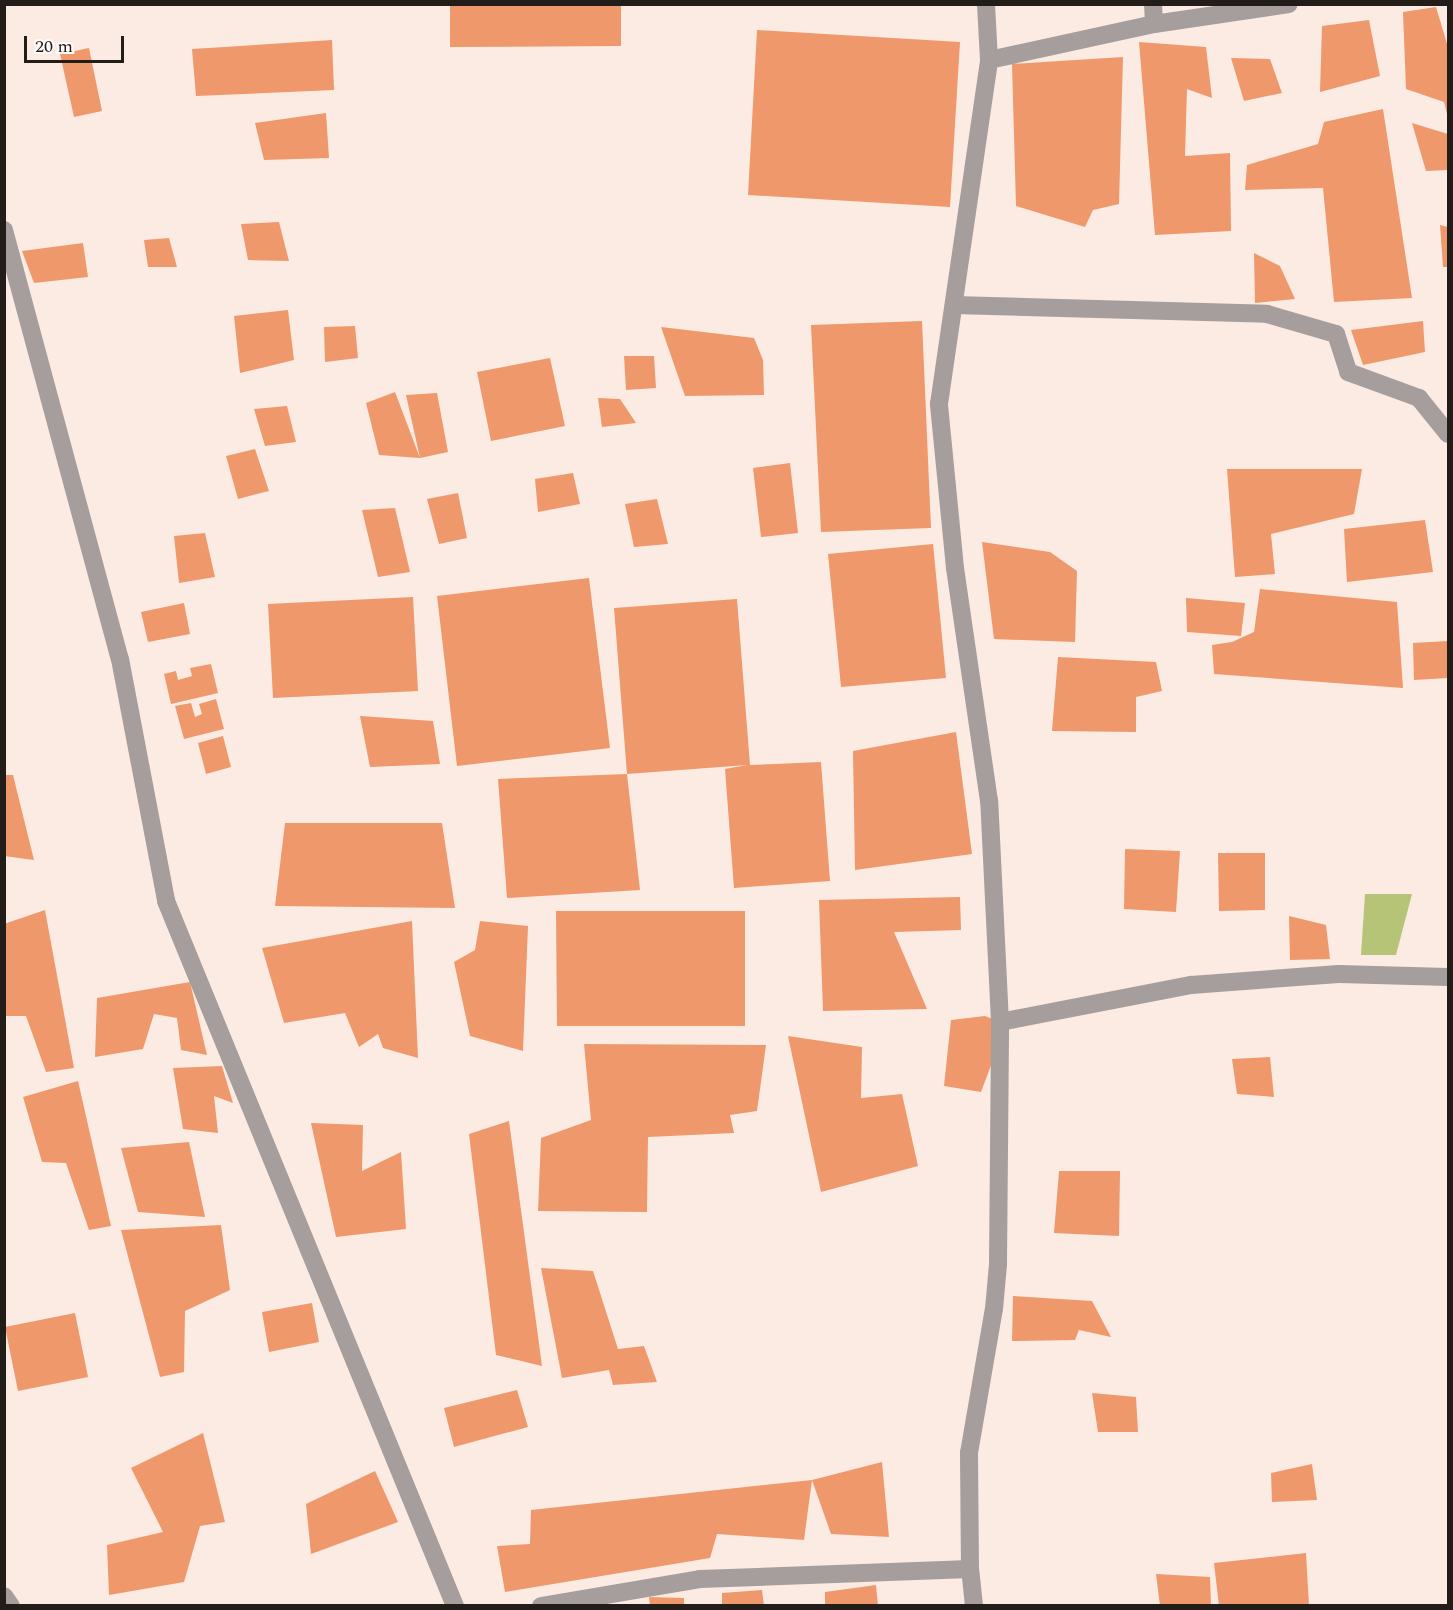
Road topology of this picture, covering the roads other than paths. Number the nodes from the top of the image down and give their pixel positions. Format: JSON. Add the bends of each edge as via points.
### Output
{"nodes":[{"id":1,"x":986,"y":4,"type":"edge"},
{"id":2,"x":1153,"y":4,"type":"edge"},
{"id":3,"x":1289,"y":4,"type":"edge"},
{"id":4,"x":1154,"y":24,"type":"junction"},
{"id":5,"x":989,"y":60,"type":"junction"},
{"id":6,"x":4,"y":230,"type":"edge"},
{"id":7,"x":954,"y":305,"type":"junction"},
{"id":8,"x":1449,"y":434,"type":"edge"},
{"id":9,"x":1449,"y":976,"type":"edge"},
{"id":10,"x":1000,"y":1022,"type":"junction"},
{"id":11,"x":970,"y":1569,"type":"junction"},
{"id":12,"x":4,"y":1596,"type":"edge"},
{"id":13,"x":11,"y":1605,"type":"edge"},
{"id":14,"x":455,"y":1605,"type":"edge"},
{"id":15,"x":541,"y":1605,"type":"edge"},
{"id":16,"x":974,"y":1605,"type":"edge"}],
"edges":[{"from":1,"to":5,"type":"street"},
{"from":2,"to":4,"type":"street"},
{"from":3,"to":4,"type":"street"},
{"from":4,"to":5,"type":"street"},
{"from":5,"to":7,"type":"street"},
{"from":6,"to":14,"type":"street","via":[[120,660],[166,901]]},
{"from":7,"to":8,"type":"street","via":[[1268,314],[1336,334],[1348,372],[1419,398]]},
{"from":7,"to":10,"type":"street","via":[[939,404],[955,568],[989,801]]},
{"from":9,"to":10,"type":"street","via":[[1339,974],[1191,985]]},
{"from":10,"to":11,"type":"street","via":[[998,1264],[969,1453]]},
{"from":11,"to":15,"type":"street","via":[[700,1579]]},
{"from":11,"to":16,"type":"street"},
{"from":12,"to":13,"type":"street"}]}
